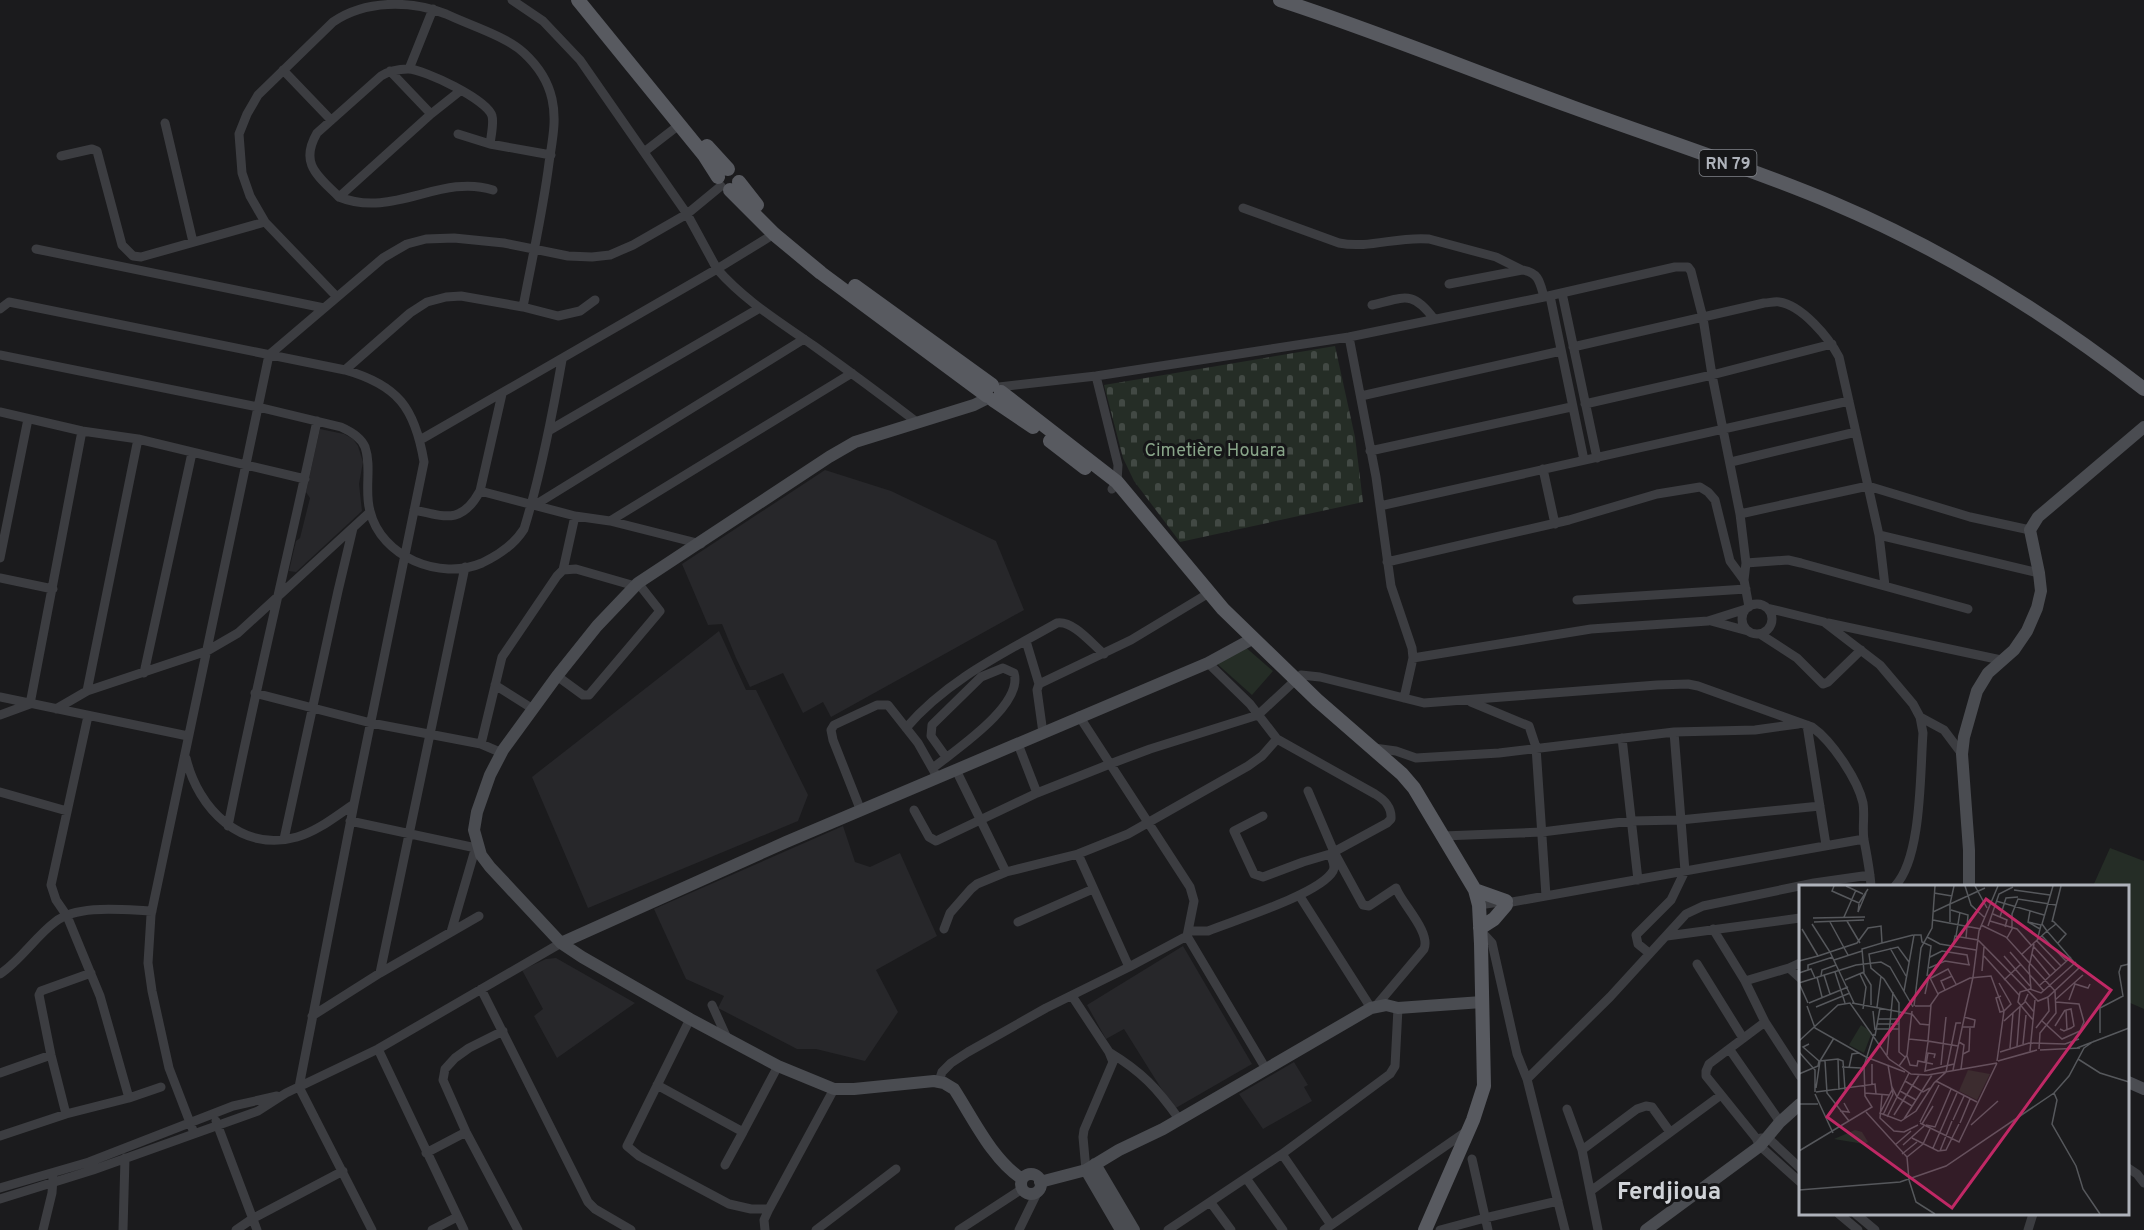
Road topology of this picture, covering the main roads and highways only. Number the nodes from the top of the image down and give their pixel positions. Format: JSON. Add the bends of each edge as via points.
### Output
{"nodes":[{"id":1,"x":578,"y":0,"type":"edge"},
{"id":2,"x":590,"y":0,"type":"edge"},
{"id":3,"x":1280,"y":0,"type":"edge"},
{"id":4,"x":727,"y":181,"type":"junction"},
{"id":5,"x":2144,"y":389,"type":"edge"},
{"id":6,"x":993,"y":393,"type":"junction"},
{"id":7,"x":2144,"y":427,"type":"edge"},
{"id":8,"x":1252,"y":639,"type":"junction"},
{"id":9,"x":1969,"y":885,"type":"edge"},
{"id":10,"x":1475,"y":890,"type":"junction"},
{"id":11,"x":1480,"y":920,"type":"junction"},
{"id":12,"x":561,"y":943,"type":"junction"},
{"id":13,"x":1482,"y":1002,"type":"junction"},
{"id":14,"x":2129,"y":1083,"type":"edge"},
{"id":15,"x":2144,"y":1089,"type":"edge"},
{"id":16,"x":1799,"y":1105,"type":"edge"},
{"id":17,"x":1090,"y":1167,"type":"junction"},
{"id":18,"x":1121,"y":1230,"type":"edge"},
{"id":19,"x":1134,"y":1230,"type":"edge"},
{"id":20,"x":1425,"y":1230,"type":"edge"},
{"id":21,"x":1646,"y":1230,"type":"edge"}],
"edges":[{"from":1,"to":4,"type":"main road"},
{"from":2,"to":4,"type":"main road","via":[[699,136]]},
{"from":3,"to":5,"type":"main road","number":"RN 79","via":[[1834,204],[1964,269],[2078,340]]},
{"from":4,"to":6,"type":"main road","via":[[793,240]]},
{"from":4,"to":6,"type":"main road","via":[[774,234],[821,273]]},
{"from":6,"to":8,"type":"main road","via":[[1025,422],[1131,500]]},
{"from":6,"to":12,"type":"main road","via":[[974,405],[855,442],[829,457],[636,585],[557,676],[490,775],[474,830],[476,845],[489,867]]},
{"from":7,"to":9,"type":"main road","via":[[2038,517],[2030,530],[2041,591],[2037,608],[2014,650],[1988,673],[1977,691],[1962,754]]},
{"from":8,"to":10,"type":"main road","via":[[1402,774]]},
{"from":8,"to":12,"type":"main road","via":[[1208,663],[1018,744],[956,770],[935,773],[861,811]]},
{"from":10,"to":11,"type":"main road"},
{"from":10,"to":11,"type":"main road","via":[[1508,903],[1494,919]]},
{"from":11,"to":13,"type":"main road"},
{"from":12,"to":17,"type":"main road","via":[[690,1020],[778,1066],[834,1089],[939,1081],[954,1089],[1001,1160],[1022,1184],[1030,1174],[1037,1177],[1039,1186]]},
{"from":13,"to":17,"type":"main road","via":[[1374,1007]]},
{"from":13,"to":20,"type":"main road","via":[[1484,1086]]},
{"from":14,"to":15,"type":"main road"},
{"from":16,"to":21,"type":"main road","via":[[1761,1141]]},
{"from":17,"to":18,"type":"main road"},
{"from":17,"to":19,"type":"main road"}]}
